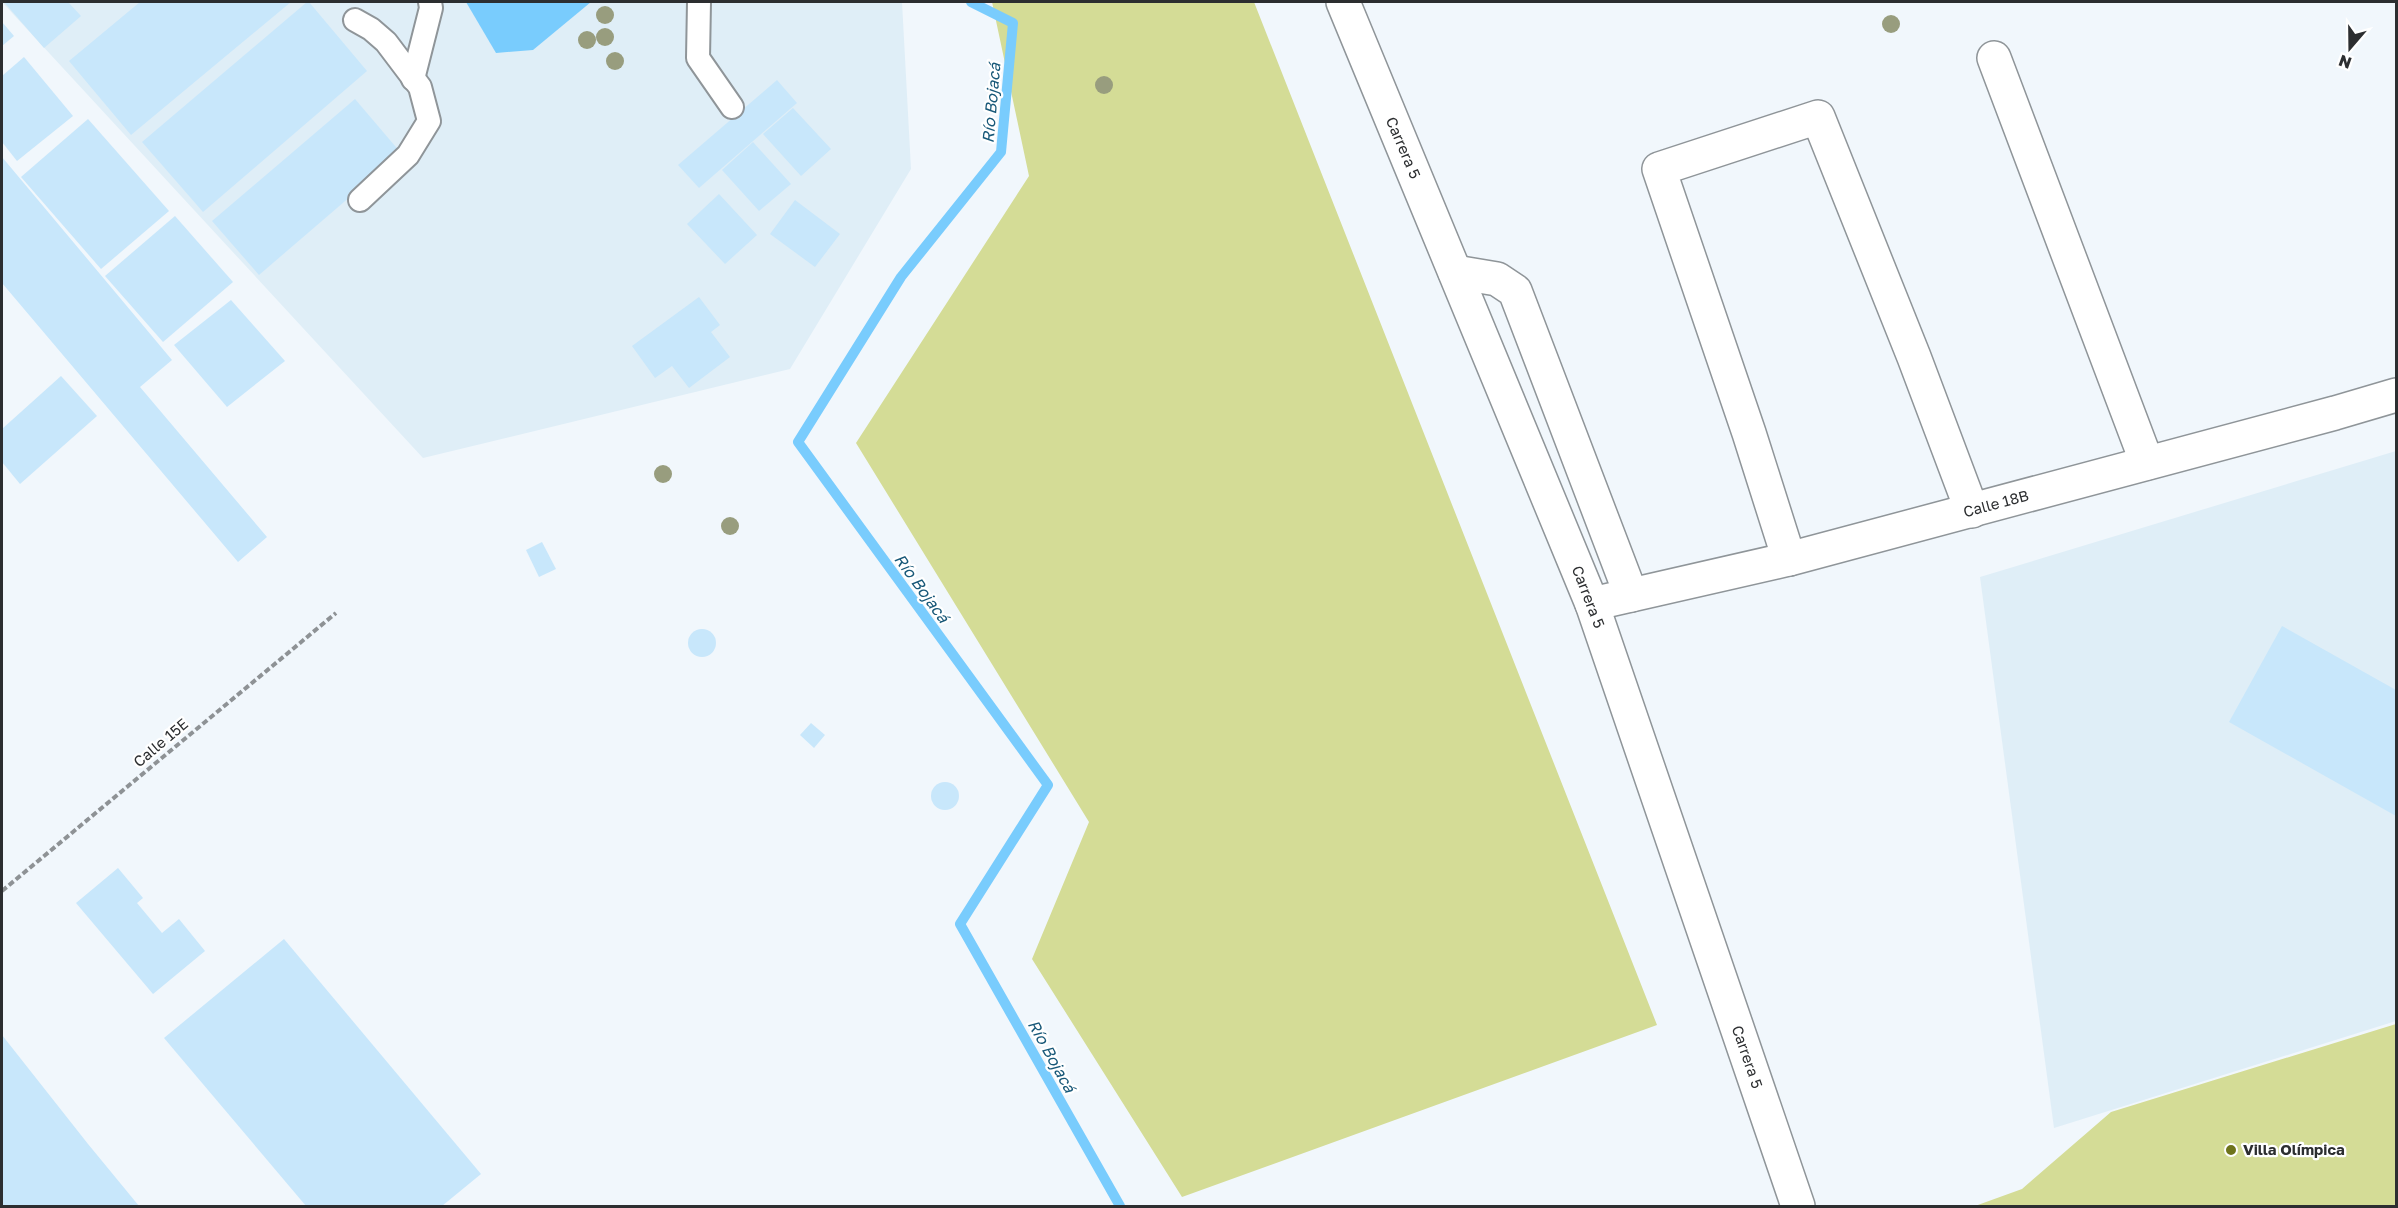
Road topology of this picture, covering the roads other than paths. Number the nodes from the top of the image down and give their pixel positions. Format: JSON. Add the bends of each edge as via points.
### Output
{"nodes":[{"id":1,"x":430,"y":2,"type":"edge"},
{"id":2,"x":699,"y":2,"type":"edge"},
{"id":3,"x":1343,"y":2,"type":"edge"},
{"id":4,"x":355,"y":20,"type":"dead end"},
{"id":5,"x":1994,"y":58,"type":"dead end"},
{"id":6,"x":413,"y":79,"type":"junction"},
{"id":7,"x":732,"y":107,"type":"dead end"},
{"id":8,"x":360,"y":200,"type":"dead end"},
{"id":9,"x":1455,"y":272,"type":"junction"},
{"id":10,"x":2397,"y":395,"type":"edge"},
{"id":11,"x":2147,"y":464,"type":"junction"},
{"id":12,"x":1972,"y":511,"type":"junction"},
{"id":13,"x":1789,"y":559,"type":"junction"},
{"id":14,"x":1631,"y":595,"type":"junction"},
{"id":15,"x":1592,"y":604,"type":"junction"},
{"id":16,"x":1798,"y":1206,"type":"edge"}],
"edges":[{"from":1,"to":6,"type":"lane"},
{"from":2,"to":7,"type":"lane","via":[[698,58]]},
{"from":3,"to":9,"type":"street","name":"Carrera 5"},
{"from":4,"to":6,"type":"lane","via":[[386,42]]},
{"from":5,"to":11,"type":"street"},
{"from":6,"to":8,"type":"lane","via":[[420,87],[429,121],[408,155]]},
{"from":9,"to":14,"type":"street","via":[[1497,279],[1515,291]]},
{"from":9,"to":15,"type":"street","name":"Carrera 5"},
{"from":10,"to":11,"type":"street","name":"Calle 18B"},
{"from":11,"to":12,"type":"street","name":"Calle 18B"},
{"from":12,"to":13,"type":"street","name":"Calle 18B"},
{"from":12,"to":13,"type":"street","via":[[1818,117],[1659,169]]},
{"from":13,"to":14,"type":"street","name":"Calle 18B"},
{"from":14,"to":15,"type":"street","name":"Calle 18B"},
{"from":15,"to":16,"type":"street","name":"Carrera 5"}]}
